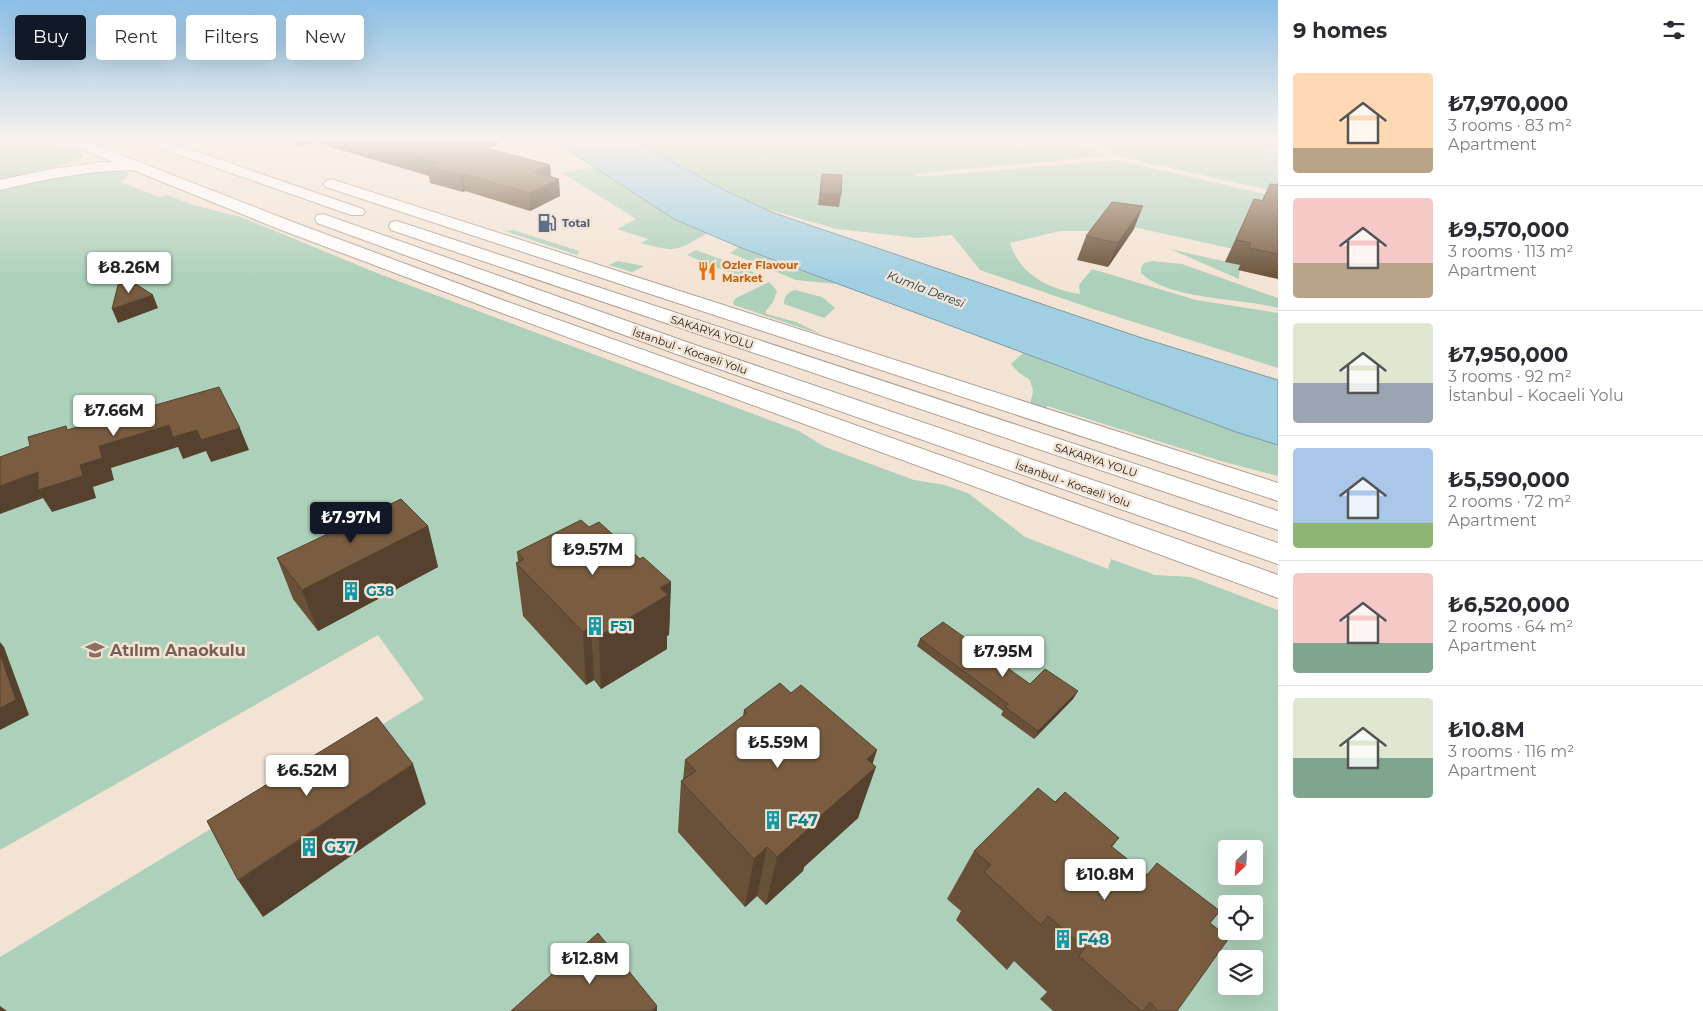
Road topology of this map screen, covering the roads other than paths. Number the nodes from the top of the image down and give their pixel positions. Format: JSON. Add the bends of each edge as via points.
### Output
{"nodes":[{"id":1,"x":187,"y":186,"type":"edge"},
{"id":2,"x":231,"y":186,"type":"joint"},
{"id":3,"x":284,"y":186,"type":"edge"},
{"id":4,"x":338,"y":186,"type":"edge"},
{"id":5,"x":435,"y":281,"type":"junction"},
{"id":6,"x":612,"y":299,"type":"junction"},
{"id":7,"x":965,"y":391,"type":"junction"},
{"id":8,"x":1278,"y":492,"type":"edge"},
{"id":9,"x":1278,"y":521,"type":"edge"},
{"id":10,"x":1278,"y":554,"type":"edge"},
{"id":11,"x":1278,"y":587,"type":"edge"}],
"edges":[{"from":1,"to":5,"type":"main road"},
{"from":2,"to":5,"type":"main road"},
{"from":2,"to":10,"type":"main road","name":"İstanbul - Kocaeli Yolu","via":[[680,347]]},
{"from":3,"to":6,"type":"main road","name":"SAKARYA YOLU"},
{"from":4,"to":7,"type":"main road"},
{"from":5,"to":11,"type":"main road"},
{"from":6,"to":7,"type":"main road"},
{"from":6,"to":9,"type":"main road","name":"SAKARYA YOLU"},
{"from":7,"to":8,"type":"main road"}]}
